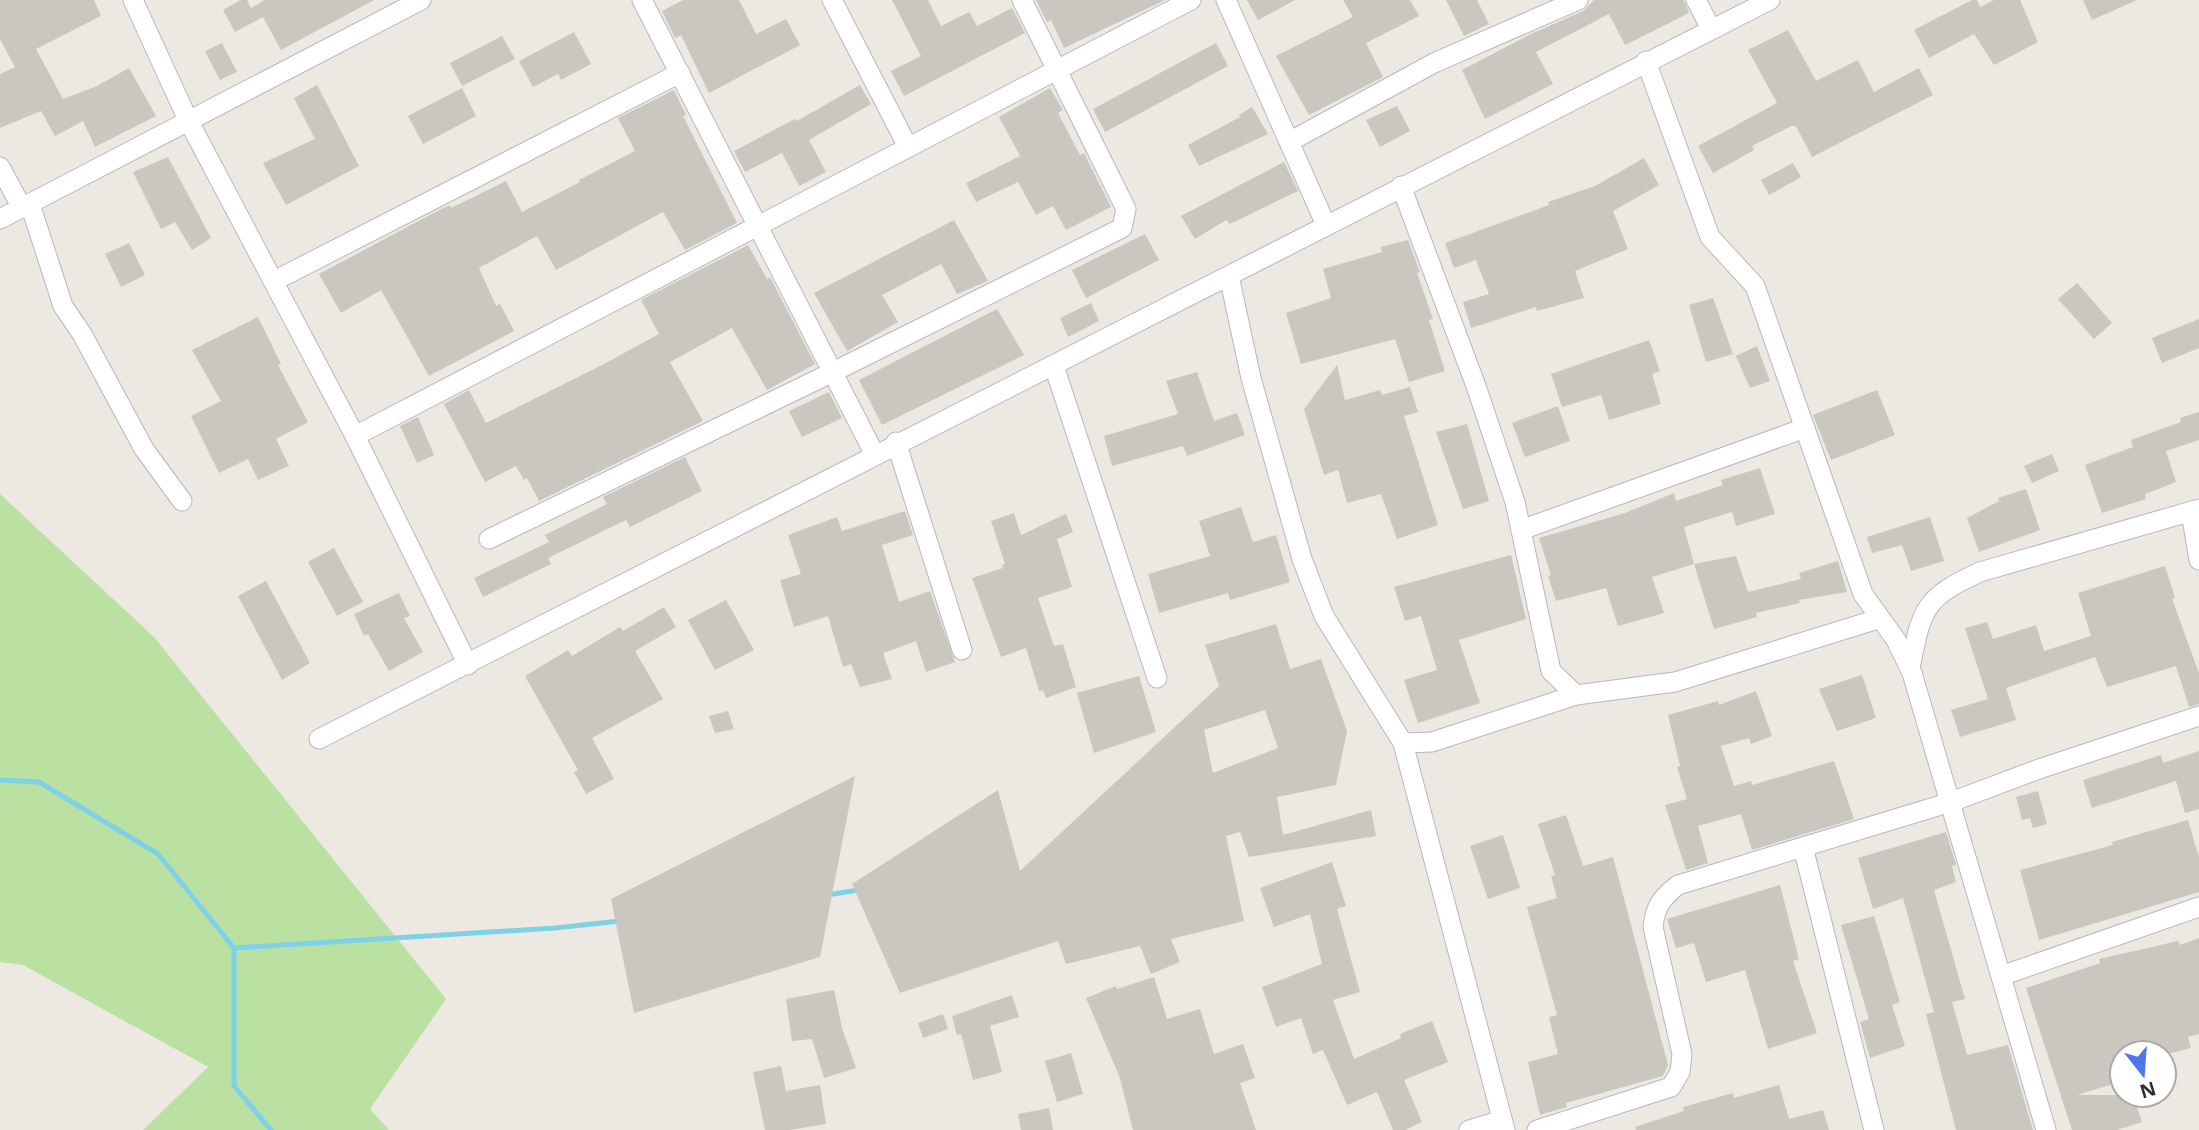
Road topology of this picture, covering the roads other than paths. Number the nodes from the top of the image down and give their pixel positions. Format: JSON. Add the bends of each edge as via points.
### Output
{"nodes":[{"id":1,"x":133,"y":0,"type":"edge"},
{"id":2,"x":421,"y":0,"type":"edge"},
{"id":3,"x":642,"y":0,"type":"edge"},
{"id":4,"x":832,"y":0,"type":"edge"},
{"id":5,"x":1022,"y":0,"type":"edge"},
{"id":6,"x":1191,"y":0,"type":"edge"},
{"id":7,"x":1226,"y":0,"type":"edge"},
{"id":8,"x":1578,"y":0,"type":"edge"},
{"id":9,"x":1696,"y":0,"type":"edge"},
{"id":10,"x":1770,"y":0,"type":"edge"},
{"id":11,"x":1711,"y":29,"type":"junction"},
{"id":12,"x":1646,"y":61,"type":"junction"},
{"id":13,"x":1056,"y":70,"type":"junction"},
{"id":14,"x":680,"y":73,"type":"junction"},
{"id":15,"x":188,"y":120,"type":"junction"},
{"id":16,"x":1289,"y":142,"type":"junction"},
{"id":17,"x":908,"y":147,"type":"junction"},
{"id":18,"x":0,"y":167,"type":"edge"},
{"id":19,"x":1401,"y":186,"type":"junction"},
{"id":20,"x":26,"y":206,"type":"junction"},
{"id":21,"x":0,"y":219,"type":"edge"},
{"id":22,"x":759,"y":225,"type":"junction"},
{"id":23,"x":1326,"y":225,"type":"junction"},
{"id":24,"x":1228,"y":276,"type":"junction"},
{"id":25,"x":274,"y":281,"type":"junction"},
{"id":26,"x":1054,"y":366,"type":"junction"},
{"id":27,"x":833,"y":372,"type":"junction"},
{"id":28,"x":1805,"y":428,"type":"junction"},
{"id":29,"x":355,"y":436,"type":"junction"},
{"id":30,"x":896,"y":442,"type":"junction"},
{"id":31,"x":875,"y":455,"type":"junction"},
{"id":32,"x":183,"y":501,"type":"dead end"},
{"id":33,"x":2195,"y":510,"type":"edge"},
{"id":34,"x":1521,"y":530,"type":"junction"},
{"id":35,"x":489,"y":538,"type":"dead end"},
{"id":36,"x":2199,"y":560,"type":"edge"},
{"id":37,"x":1878,"y":619,"type":"junction"},
{"id":38,"x":962,"y":650,"type":"dead end"},
{"id":39,"x":468,"y":665,"type":"junction"},
{"id":40,"x":1910,"y":668,"type":"junction"},
{"id":41,"x":1157,"y":678,"type":"dead end"},
{"id":42,"x":1576,"y":695,"type":"junction"},
{"id":43,"x":2199,"y":716,"type":"edge"},
{"id":44,"x":319,"y":739,"type":"dead end"},
{"id":45,"x":1403,"y":743,"type":"junction"},
{"id":46,"x":1951,"y":802,"type":"junction"},
{"id":47,"x":1803,"y":847,"type":"junction"},
{"id":48,"x":2199,"y":906,"type":"edge"},
{"id":49,"x":2001,"y":976,"type":"junction"},
{"id":50,"x":1503,"y":1125,"type":"edge"},
{"id":51,"x":1469,"y":1130,"type":"edge"},
{"id":52,"x":1537,"y":1130,"type":"edge"},
{"id":53,"x":1874,"y":1130,"type":"edge"},
{"id":54,"x":2046,"y":1130,"type":"edge"}],
"edges":[{"from":1,"to":15,"type":"street"},
{"from":2,"to":15,"type":"street"},
{"from":3,"to":14,"type":"street"},
{"from":4,"to":17,"type":"street"},
{"from":5,"to":13,"type":"street"},
{"from":6,"to":13,"type":"street"},
{"from":7,"to":16,"type":"street"},
{"from":8,"to":16,"type":"street","via":[[1434,63]]},
{"from":9,"to":11,"type":"street"},
{"from":10,"to":11,"type":"street"},
{"from":11,"to":12,"type":"street"},
{"from":12,"to":19,"type":"street"},
{"from":12,"to":28,"type":"street","via":[[1710,237],[1755,286]]},
{"from":13,"to":17,"type":"street"},
{"from":13,"to":27,"type":"street","via":[[1126,209],[1122,228]]},
{"from":14,"to":22,"type":"street"},
{"from":14,"to":25,"type":"street"},
{"from":15,"to":20,"type":"street"},
{"from":15,"to":25,"type":"street"},
{"from":16,"to":23,"type":"street"},
{"from":17,"to":22,"type":"street"},
{"from":18,"to":20,"type":"street"},
{"from":19,"to":23,"type":"street"},
{"from":19,"to":34,"type":"street","via":[[1476,386],[1516,502]]},
{"from":20,"to":21,"type":"street"},
{"from":20,"to":32,"type":"street","via":[[63,306],[144,449]]},
{"from":22,"to":27,"type":"street"},
{"from":22,"to":29,"type":"street"},
{"from":23,"to":24,"type":"street"},
{"from":24,"to":26,"type":"street"},
{"from":24,"to":45,"type":"street","via":[[1251,378],[1302,559],[1324,616]]},
{"from":25,"to":29,"type":"street"},
{"from":26,"to":30,"type":"street"},
{"from":26,"to":41,"type":"street"},
{"from":27,"to":31,"type":"street"},
{"from":27,"to":35,"type":"street"},
{"from":28,"to":34,"type":"street"},
{"from":28,"to":37,"type":"street","via":[[1863,594]]},
{"from":29,"to":39,"type":"street"},
{"from":30,"to":31,"type":"street"},
{"from":30,"to":38,"type":"street"},
{"from":31,"to":39,"type":"street"},
{"from":33,"to":36,"type":"street"},
{"from":33,"to":40,"type":"street","via":[[1980,572],[1949,586],[1931,601],[1920,621]]},
{"from":34,"to":42,"type":"street","via":[[1551,671]]},
{"from":37,"to":40,"type":"street","via":[[1896,640]]},
{"from":37,"to":42,"type":"street","via":[[1675,682]]},
{"from":39,"to":44,"type":"street"},
{"from":40,"to":46,"type":"street"},
{"from":42,"to":45,"type":"street","via":[[1432,742]]},
{"from":43,"to":46,"type":"street"},
{"from":45,"to":50,"type":"street"},
{"from":46,"to":47,"type":"street"},
{"from":46,"to":49,"type":"street"},
{"from":47,"to":52,"type":"street","via":[[1678,885],[1655,911],[1653,927],[1682,1054],[1680,1072],[1671,1087]]},
{"from":47,"to":53,"type":"street"},
{"from":48,"to":49,"type":"street"},
{"from":49,"to":54,"type":"street"},
{"from":50,"to":51,"type":"street"}]}
